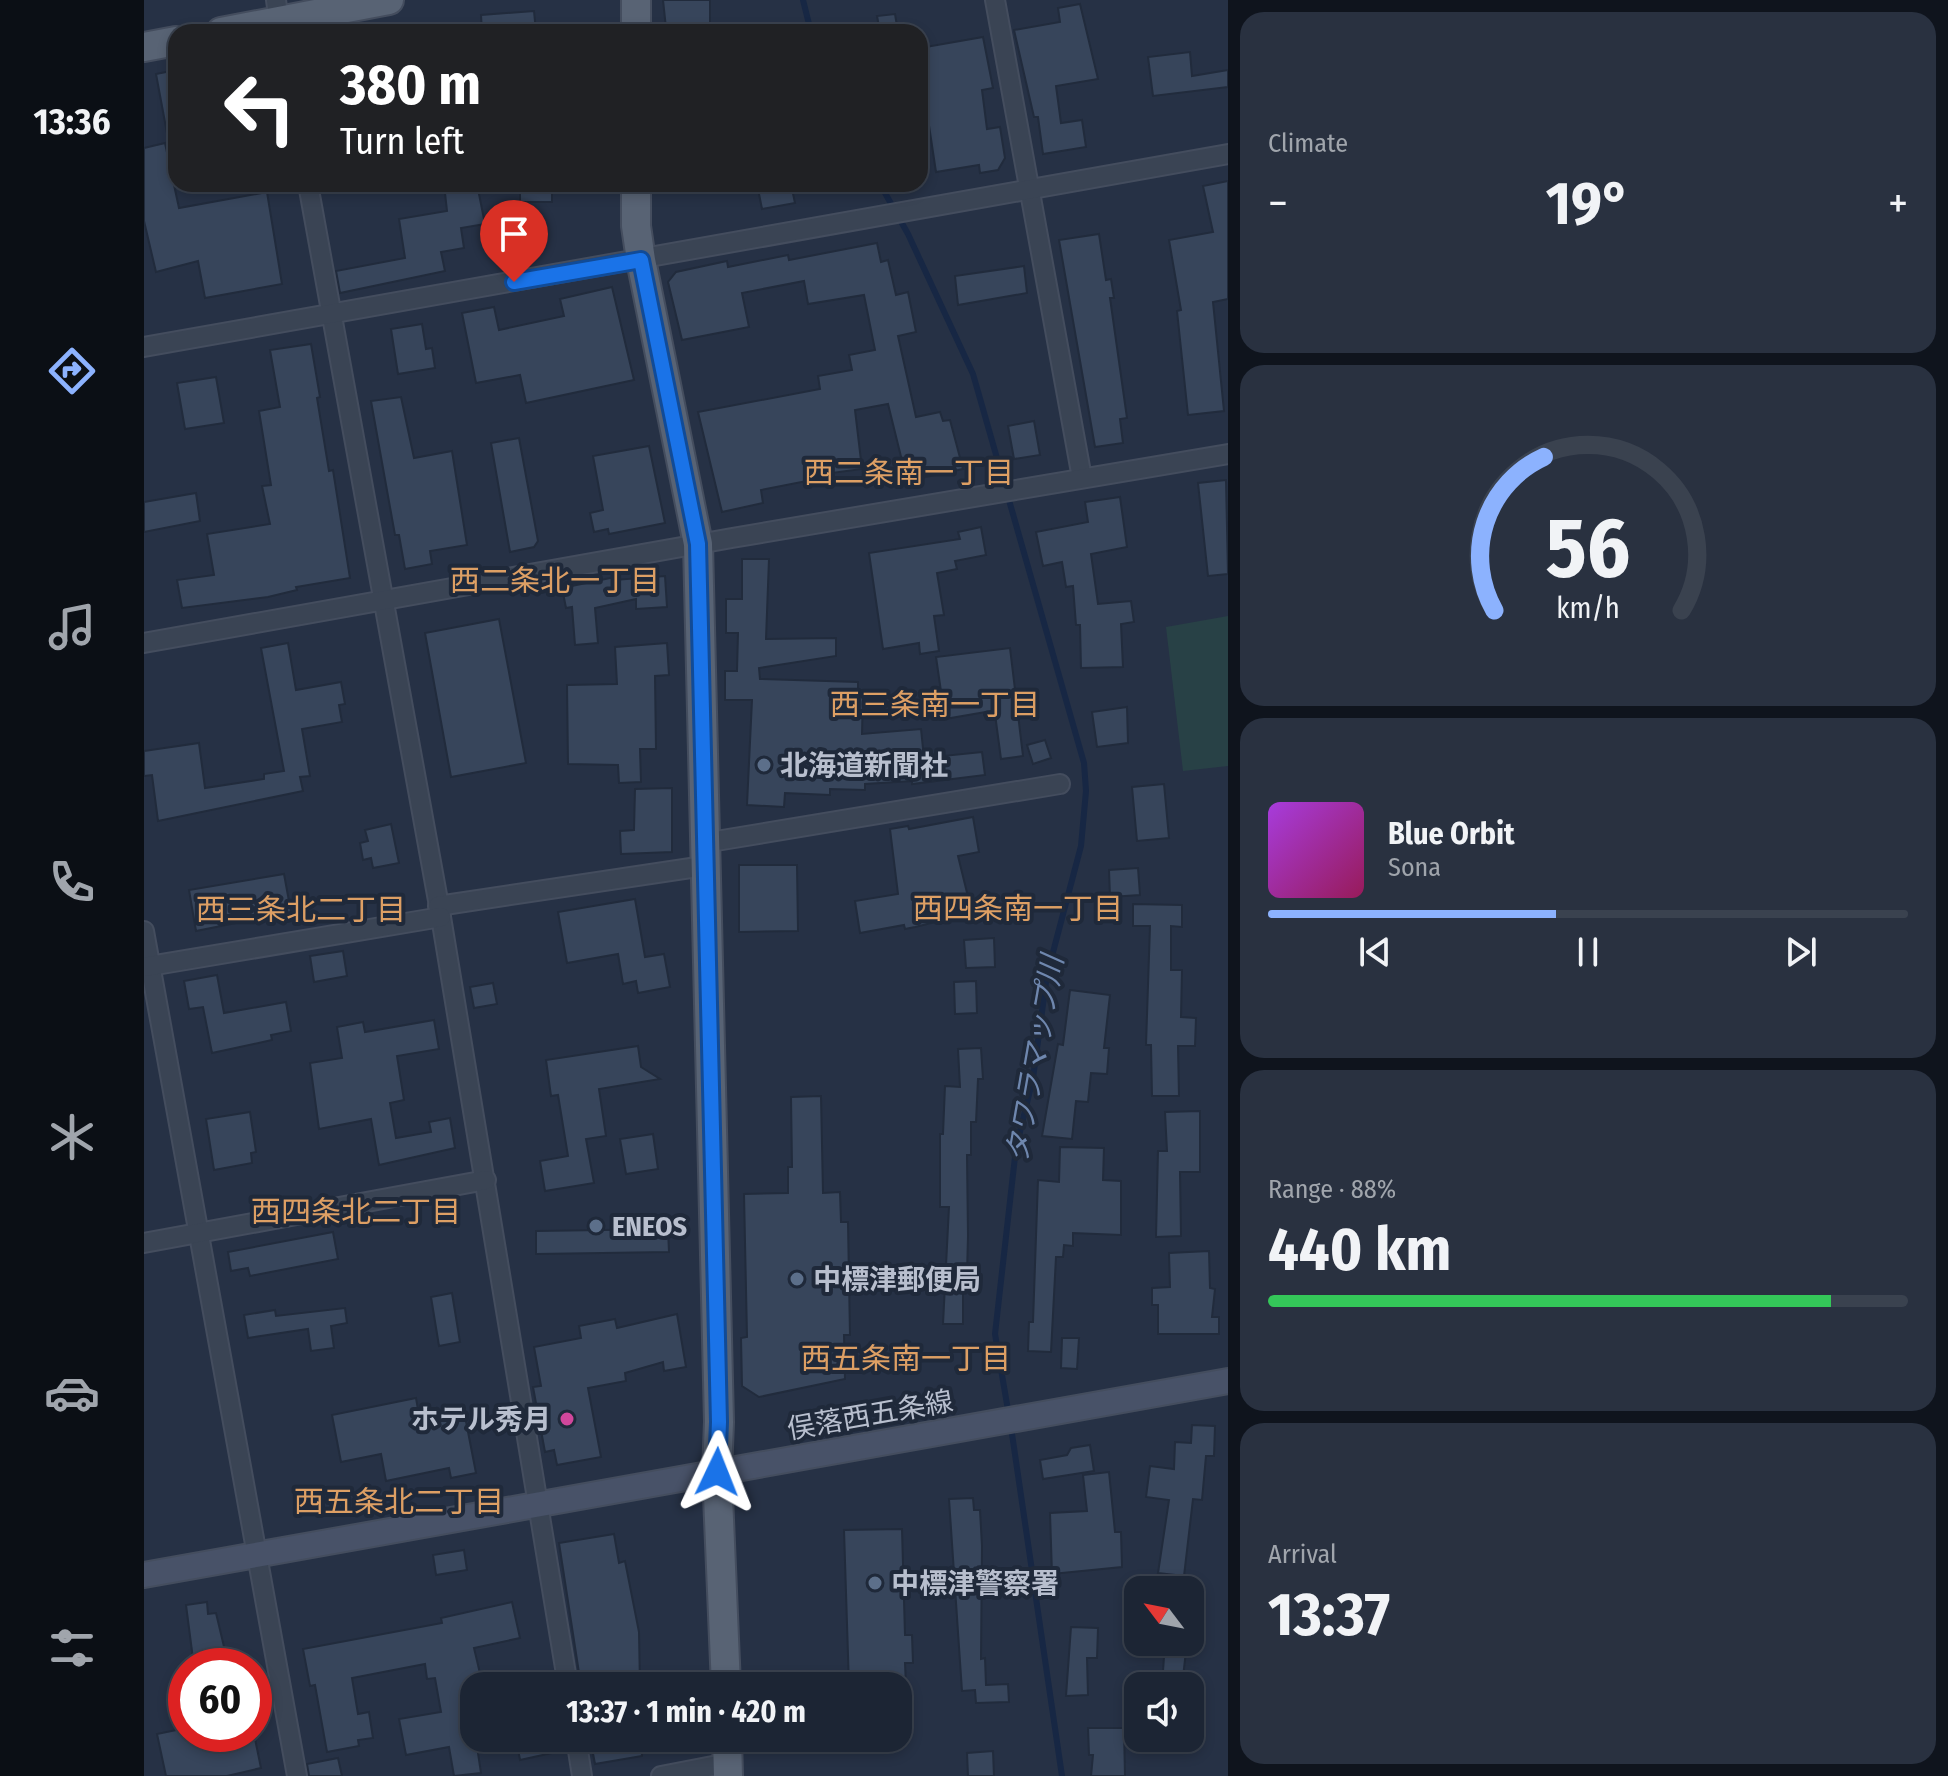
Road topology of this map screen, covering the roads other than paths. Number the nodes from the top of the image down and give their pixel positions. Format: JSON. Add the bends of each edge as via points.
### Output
{"nodes":[{"id":1,"x":389,"y":0,"type":"edge"},
{"id":2,"x":636,"y":0,"type":"edge"},
{"id":3,"x":995,"y":0,"type":"edge"},
{"id":4,"x":278,"y":18,"type":"edge"},
{"id":5,"x":254,"y":24,"type":"edge"},
{"id":6,"x":636,"y":24,"type":"edge"},
{"id":7,"x":168,"y":42,"type":"edge"},
{"id":8,"x":144,"y":47,"type":"edge"},
{"id":9,"x":1228,"y":154,"type":"edge"},
{"id":10,"x":1030,"y":188,"type":"junction"},
{"id":11,"x":309,"y":192,"type":"edge"},
{"id":12,"x":636,"y":192,"type":"edge"},
{"id":13,"x":641,"y":260,"type":"junction"},
{"id":14,"x":331,"y":315,"type":"junction"},
{"id":15,"x":144,"y":347,"type":"edge"},
{"id":16,"x":1228,"y":454,"type":"edge"},
{"id":17,"x":1082,"y":478,"type":"junction"},
{"id":18,"x":698,"y":544,"type":"junction"},
{"id":19,"x":384,"y":600,"type":"junction"},
{"id":20,"x":144,"y":643,"type":"edge"},
{"id":21,"x":1060,"y":784,"type":"dead end"},
{"id":22,"x":704,"y":855,"type":"junction"},
{"id":23,"x":440,"y":912,"type":"junction"},
{"id":24,"x":144,"y":931,"type":"edge"},
{"id":25,"x":147,"y":966,"type":"edge"},
{"id":26,"x":486,"y":1180,"type":"junction"},
{"id":27,"x":199,"y":1232,"type":"junction"},
{"id":28,"x":144,"y":1243,"type":"edge"},
{"id":29,"x":1228,"y":1381,"type":"edge"},
{"id":30,"x":717,"y":1472,"type":"junction"},
{"id":31,"x":539,"y":1502,"type":"junction"},
{"id":32,"x":258,"y":1555,"type":"junction"},
{"id":33,"x":144,"y":1575,"type":"edge"},
{"id":34,"x":566,"y":1672,"type":"edge"},
{"id":35,"x":725,"y":1672,"type":"edge"},
{"id":36,"x":578,"y":1752,"type":"edge"},
{"id":37,"x":728,"y":1759,"type":"edge"},
{"id":38,"x":297,"y":1776,"type":"edge"},
{"id":39,"x":582,"y":1776,"type":"edge"},
{"id":40,"x":661,"y":1776,"type":"edge"}],
"edges":[{"from":1,"to":4,"type":"main road"},
{"from":2,"to":6,"type":"main road"},
{"from":3,"to":10,"type":"street"},
{"from":4,"to":5,"type":"main road"},
{"from":7,"to":8,"type":"main road"},
{"from":9,"to":10,"type":"street"},
{"from":10,"to":13,"type":"street"},
{"from":10,"to":17,"type":"street"},
{"from":11,"to":14,"type":"street"},
{"from":12,"to":13,"type":"main road"},
{"from":13,"to":14,"type":"street"},
{"from":13,"to":18,"type":"main road"},
{"from":14,"to":15,"type":"street"},
{"from":14,"to":19,"type":"street"},
{"from":16,"to":17,"type":"street"},
{"from":17,"to":18,"type":"street"},
{"from":18,"to":19,"type":"street"},
{"from":18,"to":22,"type":"main road"},
{"from":19,"to":20,"type":"street"},
{"from":19,"to":23,"type":"street"},
{"from":21,"to":22,"type":"street"},
{"from":22,"to":23,"type":"street"},
{"from":22,"to":30,"type":"main road"},
{"from":23,"to":25,"type":"street"},
{"from":23,"to":26,"type":"street"},
{"from":24,"to":25,"type":"street"},
{"from":25,"to":27,"type":"street"},
{"from":26,"to":27,"type":"street"},
{"from":26,"to":31,"type":"street"},
{"from":27,"to":28,"type":"street"},
{"from":27,"to":32,"type":"street"},
{"from":29,"to":30,"type":"main road","name":"俣落西五条線"},
{"from":30,"to":31,"type":"main road","name":"俣落西五条線"},
{"from":30,"to":35,"type":"main road"},
{"from":31,"to":32,"type":"main road","name":"俣落西五条線"},
{"from":31,"to":34,"type":"street"},
{"from":32,"to":33,"type":"main road","name":"俣落西五条線"},
{"from":32,"to":38,"type":"street"},
{"from":36,"to":39,"type":"street"},
{"from":37,"to":40,"type":"street"}]}
